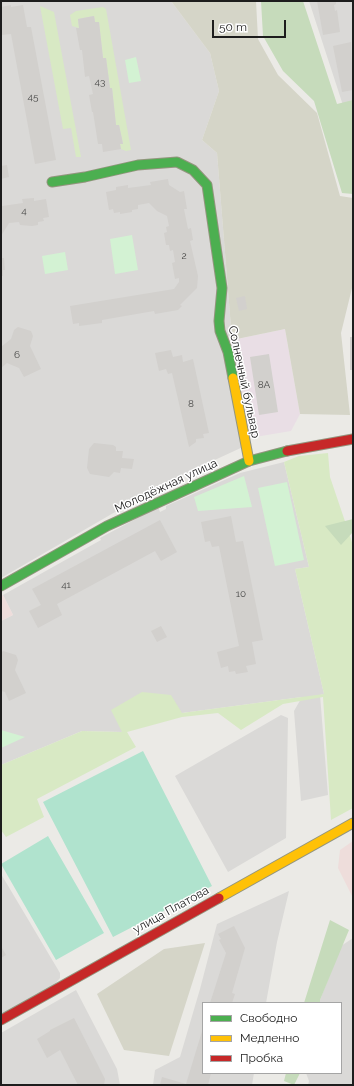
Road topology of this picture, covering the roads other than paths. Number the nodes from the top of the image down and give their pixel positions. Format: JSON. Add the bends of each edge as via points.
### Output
{"nodes":[{"id":1,"x":52,"y":182,"type":"dead end"},
{"id":2,"x":353,"y":439,"type":"edge"},
{"id":3,"x":249,"y":461,"type":"junction"},
{"id":4,"x":1,"y":586,"type":"edge"},
{"id":5,"x":353,"y":823,"type":"edge"},
{"id":6,"x":1,"y":1020,"type":"edge"}],
"edges":[{"from":1,"to":3,"type":"street","name":"Солнечный бульвар","via":[[138,165],[177,162],[193,170],[207,185],[222,288],[220,331],[228,352]]},
{"from":2,"to":3,"type":"street","name":"Молодёжная улица","via":[[280,452]]},
{"from":3,"to":4,"type":"street","name":"Молодёжная улица","via":[[107,526]]},
{"from":5,"to":6,"type":"street","name":"улица Платова"}]}
